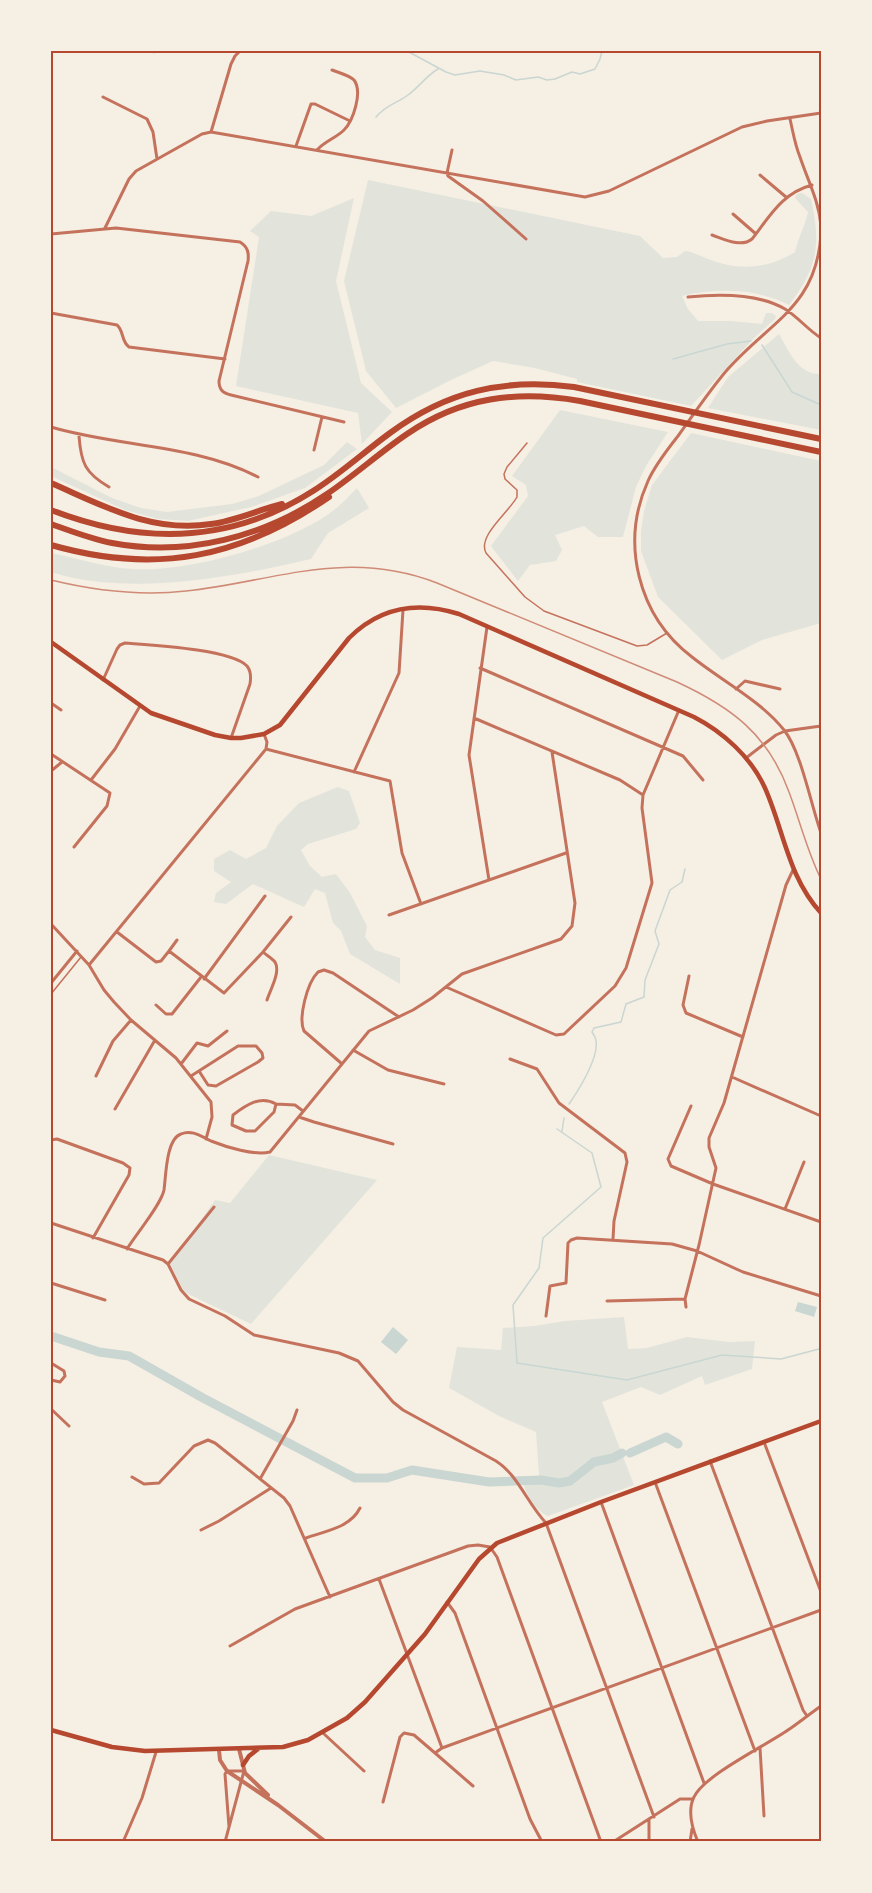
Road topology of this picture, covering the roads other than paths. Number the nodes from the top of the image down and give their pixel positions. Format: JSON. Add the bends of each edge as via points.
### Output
{"nodes":[{"id":1,"x":240,"y":51,"type":"edge"},
{"id":2,"x":332,"y":70,"type":"dead end"},
{"id":3,"x":103,"y":97,"type":"dead end"},
{"id":4,"x":821,"y":113,"type":"edge"},
{"id":5,"x":790,"y":119,"type":"junction"},
{"id":6,"x":350,"y":121,"type":"junction"},
{"id":7,"x":211,"y":132,"type":"junction"},
{"id":8,"x":296,"y":146,"type":"junction"},
{"id":9,"x":317,"y":150,"type":"junction"},
{"id":10,"x":452,"y":150,"type":"dead end"},
{"id":11,"x":157,"y":159,"type":"junction"},
{"id":12,"x":447,"y":173,"type":"junction"},
{"id":13,"x":760,"y":175,"type":"dead end"},
{"id":14,"x":812,"y":185,"type":"junction"},
{"id":15,"x":786,"y":197,"type":"junction"},
{"id":16,"x":733,"y":214,"type":"dead end"},
{"id":17,"x":821,"y":226,"type":"edge"},
{"id":18,"x":105,"y":228,"type":"junction"},
{"id":19,"x":821,"y":233,"type":"edge"},
{"id":20,"x":51,"y":234,"type":"edge"},
{"id":21,"x":756,"y":234,"type":"junction"},
{"id":22,"x":712,"y":235,"type":"dead end"},
{"id":23,"x":526,"y":239,"type":"dead end"},
{"id":24,"x":688,"y":297,"type":"dead end"},
{"id":25,"x":789,"y":312,"type":"junction"},
{"id":26,"x":51,"y":313,"type":"edge"},
{"id":27,"x":821,"y":338,"type":"edge"},
{"id":28,"x":225,"y":359,"type":"junction"},
{"id":29,"x":322,"y":417,"type":"junction"},
{"id":30,"x":344,"y":422,"type":"dead end"},
{"id":31,"x":51,"y":428,"type":"edge"},
{"id":32,"x":79,"y":436,"type":"junction"},
{"id":33,"x":821,"y":439,"type":"edge"},
{"id":34,"x":527,"y":443,"type":"dead end"},
{"id":35,"x":314,"y":450,"type":"dead end"},
{"id":36,"x":821,"y":452,"type":"edge"},
{"id":37,"x":356,"y":473,"type":"junction"},
{"id":38,"x":258,"y":477,"type":"dead end"},
{"id":39,"x":51,"y":483,"type":"edge"},
{"id":40,"x":109,"y":487,"type":"dead end"},
{"id":41,"x":294,"y":502,"type":"junction"},
{"id":42,"x":51,"y":510,"type":"edge"},
{"id":43,"x":51,"y":524,"type":"edge"},
{"id":44,"x":51,"y":545,"type":"edge"},
{"id":45,"x":403,"y":608,"type":"junction"},
{"id":46,"x":487,"y":627,"type":"junction"},
{"id":47,"x":667,"y":633,"type":"junction"},
{"id":48,"x":51,"y":642,"type":"edge"},
{"id":49,"x":480,"y":668,"type":"junction"},
{"id":50,"x":103,"y":680,"type":"junction"},
{"id":51,"x":736,"y":689,"type":"junction"},
{"id":52,"x":780,"y":689,"type":"dead end"},
{"id":53,"x":51,"y":703,"type":"edge"},
{"id":54,"x":140,"y":706,"type":"junction"},
{"id":55,"x":61,"y":710,"type":"dead end"},
{"id":56,"x":679,"y":710,"type":"junction"},
{"id":57,"x":474,"y":718,"type":"junction"},
{"id":58,"x":821,"y":726,"type":"edge"},
{"id":59,"x":785,"y":731,"type":"junction"},
{"id":60,"x":264,"y":734,"type":"junction"},
{"id":61,"x":231,"y":738,"type":"junction"},
{"id":62,"x":664,"y":747,"type":"junction"},
{"id":63,"x":266,"y":749,"type":"junction"},
{"id":64,"x":552,"y":752,"type":"junction"},
{"id":65,"x":51,"y":753,"type":"edge"},
{"id":66,"x":746,"y":758,"type":"junction"},
{"id":67,"x":62,"y":762,"type":"junction"},
{"id":68,"x":51,"y":771,"type":"edge"},
{"id":69,"x":354,"y":772,"type":"junction"},
{"id":70,"x":91,"y":780,"type":"junction"},
{"id":71,"x":703,"y":780,"type":"dead end"},
{"id":72,"x":643,"y":795,"type":"junction"},
{"id":73,"x":821,"y":833,"type":"edge"},
{"id":74,"x":74,"y":847,"type":"dead end"},
{"id":75,"x":566,"y":853,"type":"junction"},
{"id":76,"x":793,"y":870,"type":"junction"},
{"id":77,"x":489,"y":880,"type":"junction"},
{"id":78,"x":265,"y":896,"type":"dead end"},
{"id":79,"x":421,"y":904,"type":"junction"},
{"id":80,"x":821,"y":913,"type":"edge"},
{"id":81,"x":389,"y":915,"type":"dead end"},
{"id":82,"x":291,"y":917,"type":"dead end"},
{"id":83,"x":51,"y":924,"type":"edge"},
{"id":84,"x":117,"y":932,"type":"junction"},
{"id":85,"x":177,"y":940,"type":"dead end"},
{"id":86,"x":77,"y":951,"type":"junction"},
{"id":87,"x":169,"y":951,"type":"junction"},
{"id":88,"x":263,"y":952,"type":"junction"},
{"id":89,"x":82,"y":956,"type":"junction"},
{"id":90,"x":89,"y":965,"type":"junction"},
{"id":91,"x":690,"y":976,"type":"dead end"},
{"id":92,"x":202,"y":978,"type":"junction"},
{"id":93,"x":51,"y":983,"type":"edge"},
{"id":94,"x":446,"y":987,"type":"junction"},
{"id":95,"x":51,"y":994,"type":"edge"},
{"id":96,"x":267,"y":1000,"type":"dead end"},
{"id":97,"x":156,"y":1005,"type":"dead end"},
{"id":98,"x":399,"y":1017,"type":"junction"},
{"id":99,"x":131,"y":1020,"type":"junction"},
{"id":100,"x":227,"y":1031,"type":"dead end"},
{"id":101,"x":743,"y":1037,"type":"junction"},
{"id":102,"x":155,"y":1040,"type":"junction"},
{"id":103,"x":353,"y":1050,"type":"junction"},
{"id":104,"x":510,"y":1059,"type":"dead end"},
{"id":105,"x":341,"y":1063,"type":"junction"},
{"id":106,"x":181,"y":1064,"type":"junction"},
{"id":107,"x":199,"y":1071,"type":"junction"},
{"id":108,"x":96,"y":1076,"type":"dead end"},
{"id":109,"x":191,"y":1076,"type":"junction"},
{"id":110,"x":732,"y":1077,"type":"junction"},
{"id":111,"x":444,"y":1084,"type":"dead end"},
{"id":112,"x":276,"y":1104,"type":"junction"},
{"id":113,"x":691,"y":1106,"type":"dead end"},
{"id":114,"x":115,"y":1109,"type":"dead end"},
{"id":115,"x":303,"y":1111,"type":"junction"},
{"id":116,"x":821,"y":1116,"type":"edge"},
{"id":117,"x":299,"y":1117,"type":"junction"},
{"id":118,"x":206,"y":1139,"type":"junction"},
{"id":119,"x":51,"y":1140,"type":"edge"},
{"id":120,"x":393,"y":1144,"type":"dead end"},
{"id":121,"x":804,"y":1162,"type":"dead end"},
{"id":122,"x":713,"y":1184,"type":"junction"},
{"id":123,"x":214,"y":1208,"type":"dead end"},
{"id":124,"x":785,"y":1209,"type":"junction"},
{"id":125,"x":821,"y":1222,"type":"edge"},
{"id":126,"x":51,"y":1223,"type":"edge"},
{"id":127,"x":93,"y":1238,"type":"junction"},
{"id":128,"x":613,"y":1239,"type":"junction"},
{"id":129,"x":127,"y":1249,"type":"junction"},
{"id":130,"x":697,"y":1251,"type":"junction"},
{"id":131,"x":168,"y":1264,"type":"junction"},
{"id":132,"x":51,"y":1283,"type":"edge"},
{"id":133,"x":821,"y":1296,"type":"edge"},
{"id":134,"x":685,"y":1299,"type":"junction"},
{"id":135,"x":105,"y":1300,"type":"dead end"},
{"id":136,"x":607,"y":1301,"type":"dead end"},
{"id":137,"x":686,"y":1307,"type":"dead end"},
{"id":138,"x":546,"y":1316,"type":"dead end"},
{"id":139,"x":51,"y":1363,"type":"edge"},
{"id":140,"x":51,"y":1380,"type":"edge"},
{"id":141,"x":51,"y":1409,"type":"edge"},
{"id":142,"x":297,"y":1410,"type":"dead end"},
{"id":143,"x":821,"y":1421,"type":"edge"},
{"id":144,"x":69,"y":1426,"type":"dead end"},
{"id":145,"x":764,"y":1442,"type":"junction"},
{"id":146,"x":710,"y":1461,"type":"junction"},
{"id":147,"x":132,"y":1477,"type":"dead end"},
{"id":148,"x":260,"y":1479,"type":"junction"},
{"id":149,"x":655,"y":1482,"type":"junction"},
{"id":150,"x":271,"y":1488,"type":"junction"},
{"id":151,"x":601,"y":1502,"type":"junction"},
{"id":152,"x":360,"y":1508,"type":"dead end"},
{"id":153,"x":546,"y":1523,"type":"junction"},
{"id":154,"x":201,"y":1530,"type":"dead end"},
{"id":155,"x":306,"y":1539,"type":"junction"},
{"id":156,"x":490,"y":1547,"type":"junction"},
{"id":157,"x":379,"y":1579,"type":"junction"},
{"id":158,"x":821,"y":1592,"type":"edge"},
{"id":159,"x":330,"y":1597,"type":"junction"},
{"id":160,"x":447,"y":1602,"type":"junction"},
{"id":161,"x":821,"y":1610,"type":"edge"},
{"id":162,"x":771,"y":1627,"type":"junction"},
{"id":163,"x":230,"y":1646,"type":"dead end"},
{"id":164,"x":716,"y":1647,"type":"junction"},
{"id":165,"x":408,"y":1654,"type":"junction"},
{"id":166,"x":662,"y":1668,"type":"junction"},
{"id":167,"x":607,"y":1688,"type":"junction"},
{"id":168,"x":821,"y":1706,"type":"edge"},
{"id":169,"x":551,"y":1708,"type":"junction"},
{"id":170,"x":807,"y":1716,"type":"junction"},
{"id":171,"x":498,"y":1729,"type":"junction"},
{"id":172,"x":51,"y":1730,"type":"edge"},
{"id":173,"x":323,"y":1733,"type":"junction"},
{"id":174,"x":442,"y":1748,"type":"junction"},
{"id":175,"x":760,"y":1748,"type":"junction"},
{"id":176,"x":239,"y":1749,"type":"junction"},
{"id":177,"x":258,"y":1749,"type":"junction"},
{"id":178,"x":219,"y":1750,"type":"junction"},
{"id":179,"x":754,"y":1751,"type":"junction"},
{"id":180,"x":156,"y":1752,"type":"junction"},
{"id":181,"x":435,"y":1753,"type":"junction"},
{"id":182,"x":244,"y":1768,"type":"junction"},
{"id":183,"x":227,"y":1771,"type":"junction"},
{"id":184,"x":364,"y":1771,"type":"dead end"},
{"id":185,"x":241,"y":1780,"type":"junction"},
{"id":186,"x":704,"y":1783,"type":"junction"},
{"id":187,"x":473,"y":1786,"type":"dead end"},
{"id":188,"x":692,"y":1799,"type":"junction"},
{"id":189,"x":384,"y":1802,"type":"dead end"},
{"id":190,"x":279,"y":1805,"type":"junction"},
{"id":191,"x":764,"y":1816,"type":"dead end"},
{"id":192,"x":654,"y":1817,"type":"junction"},
{"id":193,"x":649,"y":1820,"type":"junction"},
{"id":194,"x":228,"y":1827,"type":"junction"},
{"id":195,"x":692,"y":1827,"type":"junction"},
{"id":196,"x":123,"y":1842,"type":"edge"},
{"id":197,"x":225,"y":1842,"type":"edge"},
{"id":198,"x":326,"y":1842,"type":"edge"},
{"id":199,"x":542,"y":1842,"type":"edge"},
{"id":200,"x":601,"y":1842,"type":"edge"},
{"id":201,"x":614,"y":1842,"type":"edge"},
{"id":202,"x":649,"y":1842,"type":"edge"},
{"id":203,"x":690,"y":1842,"type":"edge"},
{"id":204,"x":698,"y":1842,"type":"edge"}],
"edges":[{"from":1,"to":7,"type":"street","via":[[233,61]]},
{"from":2,"to":6,"type":"street","via":[[351,77],[357,87]]},
{"from":3,"to":11,"type":"street","via":[[147,119]]},
{"from":4,"to":5,"type":"street"},
{"from":5,"to":12,"type":"street","via":[[742,127],[597,195],[585,197]]},
{"from":5,"to":14,"type":"street"},
{"from":6,"to":8,"type":"street","via":[[311,104]]},
{"from":6,"to":9,"type":"street","via":[[343,132]]},
{"from":7,"to":8,"type":"street"},
{"from":7,"to":11,"type":"street","via":[[204,132]]},
{"from":8,"to":9,"type":"street"},
{"from":9,"to":12,"type":"street"},
{"from":10,"to":12,"type":"street"},
{"from":11,"to":18,"type":"street","via":[[130,177]]},
{"from":12,"to":23,"type":"street"},
{"from":13,"to":15,"type":"street"},
{"from":14,"to":15,"type":"street","via":[[796,189]]},
{"from":14,"to":17,"type":"street"},
{"from":15,"to":21,"type":"street"},
{"from":16,"to":21,"type":"street"},
{"from":18,"to":20,"type":"street"},
{"from":18,"to":28,"type":"street","via":[[240,242],[245,246],[248,261]]},
{"from":19,"to":25,"type":"street","via":[[813,276]]},
{"from":21,"to":22,"type":"street","via":[[750,242],[742,244]]},
{"from":24,"to":25,"type":"street","via":[[750,298]]},
{"from":25,"to":27,"type":"street"},
{"from":25,"to":47,"type":"street","via":[[736,361],[648,480],[634,539],[636,564],[645,597]]},
{"from":26,"to":28,"type":"street","via":[[117,325],[129,347]]},
{"from":28,"to":29,"type":"street","via":[[219,382],[224,393]]},
{"from":29,"to":30,"type":"street"},
{"from":29,"to":35,"type":"street"},
{"from":31,"to":32,"type":"street"},
{"from":32,"to":38,"type":"street","via":[[216,459]]},
{"from":32,"to":40,"type":"street","via":[[85,466]]},
{"from":33,"to":41,"type":"highway","via":[[574,387],[509,384],[452,398],[424,410]]},
{"from":34,"to":47,"type":"lane","via":[[505,471],[505,480],[517,490],[517,497],[486,538],[486,553],[525,597],[551,615],[637,646],[647,645]]},
{"from":36,"to":37,"type":"highway","via":[[580,401],[530,395],[482,400],[436,417]]},
{"from":37,"to":43,"type":"highway","via":[[283,519],[241,536],[204,544],[151,547],[112,543]]},
{"from":37,"to":44,"type":"highway","via":[[337,492],[299,516],[209,554],[131,561]]},
{"from":39,"to":41,"type":"highway","via":[[128,516],[168,525],[212,524]]},
{"from":41,"to":42,"type":"highway","via":[[233,527],[183,534],[134,533],[83,522]]},
{"from":45,"to":46,"type":"main road","via":[[445,610]]},
{"from":45,"to":60,"type":"main road","via":[[360,627],[284,720]]},
{"from":45,"to":69,"type":"street","via":[[399,673]]},
{"from":46,"to":49,"type":"street"},
{"from":46,"to":56,"type":"main road"},
{"from":47,"to":51,"type":"street"},
{"from":48,"to":50,"type":"main road"},
{"from":49,"to":57,"type":"street"},
{"from":49,"to":62,"type":"street"},
{"from":50,"to":54,"type":"main road"},
{"from":50,"to":61,"type":"street","via":[[120,645],[206,651],[246,665],[250,684]]},
{"from":51,"to":52,"type":"street","via":[[746,681]]},
{"from":51,"to":59,"type":"street"},
{"from":53,"to":55,"type":"street"},
{"from":54,"to":61,"type":"main road"},
{"from":54,"to":70,"type":"street","via":[[116,749]]},
{"from":56,"to":62,"type":"street"},
{"from":56,"to":66,"type":"main road","via":[[712,728]]},
{"from":57,"to":64,"type":"street"},
{"from":57,"to":77,"type":"street","via":[[470,759]]},
{"from":58,"to":59,"type":"street"},
{"from":59,"to":66,"type":"street"},
{"from":59,"to":73,"type":"street","via":[[795,750]]},
{"from":60,"to":61,"type":"main road"},
{"from":60,"to":63,"type":"street"},
{"from":62,"to":71,"type":"street","via":[[683,756]]},
{"from":62,"to":72,"type":"street"},
{"from":63,"to":69,"type":"street"},
{"from":63,"to":84,"type":"street"},
{"from":64,"to":72,"type":"street","via":[[620,780]]},
{"from":64,"to":75,"type":"street"},
{"from":65,"to":67,"type":"street"},
{"from":66,"to":76,"type":"main road","via":[[764,785]]},
{"from":67,"to":68,"type":"street"},
{"from":67,"to":70,"type":"street"},
{"from":69,"to":79,"type":"street","via":[[390,781],[402,853]]},
{"from":70,"to":74,"type":"street","via":[[108,790],[110,799]]},
{"from":72,"to":94,"type":"street","via":[[652,883],[626,968],[615,986],[564,1034],[556,1035]]},
{"from":75,"to":77,"type":"street"},
{"from":75,"to":94,"type":"street","via":[[575,912],[567,934],[551,944],[462,974]]},
{"from":76,"to":80,"type":"main road"},
{"from":76,"to":101,"type":"street"},
{"from":77,"to":79,"type":"street"},
{"from":78,"to":92,"type":"street"},
{"from":79,"to":81,"type":"street"},
{"from":82,"to":88,"type":"street"},
{"from":83,"to":86,"type":"street"},
{"from":84,"to":87,"type":"street","via":[[155,961],[161,961]]},
{"from":84,"to":90,"type":"street"},
{"from":85,"to":87,"type":"street"},
{"from":86,"to":89,"type":"street"},
{"from":86,"to":93,"type":"street"},
{"from":87,"to":92,"type":"street"},
{"from":88,"to":92,"type":"street","via":[[226,993]]},
{"from":88,"to":96,"type":"street","via":[[276,965]]},
{"from":89,"to":90,"type":"street"},
{"from":89,"to":95,"type":"lane"},
{"from":90,"to":99,"type":"street","via":[[104,990]]},
{"from":91,"to":101,"type":"street","via":[[683,1005],[686,1013]]},
{"from":92,"to":97,"type":"street","via":[[172,1014]]},
{"from":94,"to":98,"type":"street"},
{"from":98,"to":103,"type":"street","via":[[369,1031]]},
{"from":98,"to":105,"type":"street","via":[[333,973],[318,972],[311,980],[302,1026]]},
{"from":99,"to":102,"type":"street"},
{"from":99,"to":108,"type":"street","via":[[113,1041]]},
{"from":100,"to":106,"type":"street","via":[[208,1046],[198,1043]]},
{"from":101,"to":110,"type":"street"},
{"from":102,"to":106,"type":"street"},
{"from":102,"to":114,"type":"street"},
{"from":103,"to":105,"type":"street"},
{"from":103,"to":111,"type":"street","via":[[388,1070]]},
{"from":104,"to":128,"type":"street","via":[[537,1069],[559,1102],[625,1153],[627,1162]]},
{"from":105,"to":115,"type":"street"},
{"from":106,"to":109,"type":"street"},
{"from":107,"to":107,"type":"street","via":[[243,1045],[256,1046],[262,1053],[258,1062],[216,1086],[208,1085]]},
{"from":107,"to":109,"type":"street"},
{"from":109,"to":118,"type":"street","via":[[211,1101],[213,1110]]},
{"from":110,"to":116,"type":"street"},
{"from":110,"to":122,"type":"street","via":[[709,1138],[716,1163]]},
{"from":112,"to":112,"type":"street","via":[[274,1112],[255,1131],[232,1125],[233,1115],[254,1102]]},
{"from":112,"to":115,"type":"street","via":[[295,1105]]},
{"from":113,"to":122,"type":"street","via":[[669,1163]]},
{"from":115,"to":117,"type":"street"},
{"from":117,"to":118,"type":"street","via":[[270,1152],[258,1154]]},
{"from":117,"to":120,"type":"street"},
{"from":118,"to":129,"type":"street","via":[[182,1133],[173,1139],[163,1193]]},
{"from":119,"to":127,"type":"street","via":[[123,1162],[129,1168],[129,1175]]},
{"from":121,"to":124,"type":"street"},
{"from":122,"to":124,"type":"street"},
{"from":122,"to":130,"type":"street"},
{"from":123,"to":131,"type":"street"},
{"from":124,"to":125,"type":"street"},
{"from":126,"to":127,"type":"street"},
{"from":127,"to":129,"type":"street"},
{"from":128,"to":130,"type":"street","via":[[664,1242]]},
{"from":128,"to":138,"type":"street","via":[[569,1241],[566,1283],[550,1286]]},
{"from":129,"to":131,"type":"street"},
{"from":130,"to":133,"type":"street","via":[[743,1272]]},
{"from":130,"to":134,"type":"street"},
{"from":131,"to":153,"type":"street","via":[[189,1299],[254,1335],[339,1353],[358,1361],[402,1410],[503,1466]]},
{"from":132,"to":135,"type":"street"},
{"from":134,"to":136,"type":"street"},
{"from":134,"to":137,"type":"street"},
{"from":139,"to":140,"type":"street","via":[[65,1376],[60,1382]]},
{"from":141,"to":144,"type":"street"},
{"from":142,"to":148,"type":"street"},
{"from":143,"to":145,"type":"main road"},
{"from":145,"to":146,"type":"main road"},
{"from":145,"to":158,"type":"street"},
{"from":146,"to":149,"type":"main road"},
{"from":146,"to":162,"type":"street"},
{"from":147,"to":148,"type":"street","via":[[144,1484],[159,1484],[194,1446],[208,1440]]},
{"from":148,"to":150,"type":"street"},
{"from":149,"to":151,"type":"main road"},
{"from":149,"to":164,"type":"street"},
{"from":150,"to":154,"type":"street"},
{"from":150,"to":155,"type":"street","via":[[290,1506]]},
{"from":151,"to":153,"type":"main road"},
{"from":151,"to":166,"type":"street"},
{"from":152,"to":155,"type":"street","via":[[349,1522]]},
{"from":153,"to":156,"type":"main road"},
{"from":153,"to":167,"type":"street"},
{"from":155,"to":159,"type":"street"},
{"from":156,"to":157,"type":"street","via":[[468,1546]]},
{"from":156,"to":160,"type":"main road"},
{"from":156,"to":169,"type":"street","via":[[497,1557]]},
{"from":157,"to":159,"type":"street"},
{"from":157,"to":165,"type":"street"},
{"from":159,"to":163,"type":"street","via":[[286,1613]]},
{"from":160,"to":165,"type":"main road"},
{"from":160,"to":171,"type":"street","via":[[455,1613]]},
{"from":161,"to":162,"type":"street"},
{"from":162,"to":164,"type":"street"},
{"from":162,"to":170,"type":"street"},
{"from":164,"to":166,"type":"street"},
{"from":164,"to":179,"type":"street"},
{"from":165,"to":173,"type":"main road","via":[[356,1711]]},
{"from":165,"to":174,"type":"street"},
{"from":166,"to":167,"type":"street"},
{"from":166,"to":186,"type":"street"},
{"from":167,"to":169,"type":"street"},
{"from":167,"to":192,"type":"street"},
{"from":168,"to":170,"type":"street"},
{"from":169,"to":171,"type":"street"},
{"from":169,"to":200,"type":"street"},
{"from":170,"to":175,"type":"street"},
{"from":171,"to":174,"type":"street"},
{"from":171,"to":199,"type":"street"},
{"from":172,"to":180,"type":"main road","via":[[112,1747]]},
{"from":173,"to":177,"type":"main road","via":[[293,1746]]},
{"from":173,"to":184,"type":"street"},
{"from":174,"to":181,"type":"street"},
{"from":175,"to":179,"type":"street"},
{"from":175,"to":191,"type":"street"},
{"from":176,"to":177,"type":"main road"},
{"from":176,"to":178,"type":"main road"},
{"from":176,"to":182,"type":"street"},
{"from":177,"to":182,"type":"main road","via":[[249,1756]]},
{"from":178,"to":180,"type":"main road"},
{"from":178,"to":183,"type":"street"},
{"from":179,"to":186,"type":"street"},
{"from":180,"to":196,"type":"street"},
{"from":181,"to":187,"type":"street"},
{"from":181,"to":189,"type":"street","via":[[411,1733],[402,1734]]},
{"from":182,"to":183,"type":"street"},
{"from":182,"to":185,"type":"street"},
{"from":182,"to":190,"type":"street","via":[[254,1783]]},
{"from":183,"to":185,"type":"street"},
{"from":183,"to":194,"type":"street","via":[[224,1779]]},
{"from":185,"to":190,"type":"street"},
{"from":185,"to":194,"type":"street"},
{"from":186,"to":188,"type":"street"},
{"from":188,"to":192,"type":"street","via":[[680,1799]]},
{"from":188,"to":195,"type":"street"},
{"from":190,"to":198,"type":"street"},
{"from":192,"to":193,"type":"street"},
{"from":193,"to":201,"type":"street"},
{"from":193,"to":202,"type":"street"},
{"from":194,"to":197,"type":"street"},
{"from":195,"to":203,"type":"street"},
{"from":195,"to":204,"type":"street"}]}
